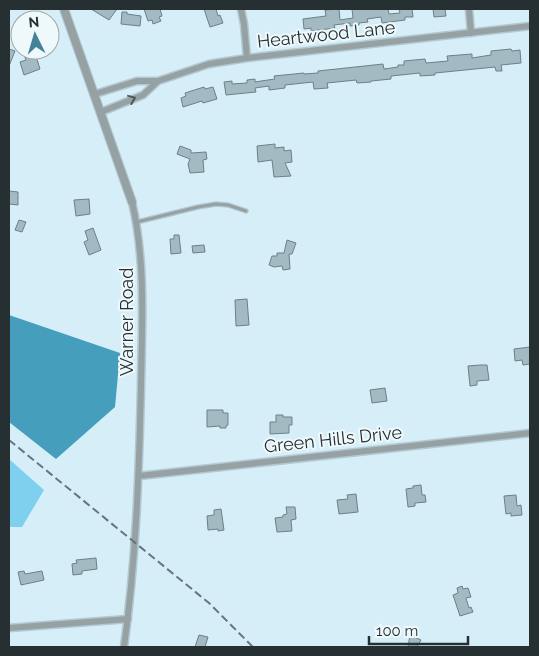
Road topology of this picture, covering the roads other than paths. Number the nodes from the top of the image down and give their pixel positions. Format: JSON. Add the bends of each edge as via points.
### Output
{"nodes":[{"id":1,"x":64,"y":9,"type":"edge"},
{"id":2,"x":241,"y":9,"type":"edge"},
{"id":3,"x":469,"y":9,"type":"edge"},
{"id":4,"x":530,"y":26,"type":"edge"},
{"id":5,"x":471,"y":33,"type":"junction"},
{"id":6,"x":247,"y":58,"type":"junction"},
{"id":7,"x":158,"y":80,"type":"junction"},
{"id":8,"x":95,"y":94,"type":"junction"},
{"id":9,"x":101,"y":112,"type":"junction"},
{"id":10,"x":132,"y":202,"type":"joint"},
{"id":11,"x":246,"y":211,"type":"dead end"},
{"id":12,"x":136,"y":222,"type":"junction"},
{"id":13,"x":530,"y":433,"type":"edge"},
{"id":14,"x":139,"y":476,"type":"junction"},
{"id":15,"x":128,"y":619,"type":"junction"},
{"id":16,"x":9,"y":628,"type":"edge"},
{"id":17,"x":124,"y":647,"type":"edge"}],
"edges":[{"from":1,"to":8,"type":"street","name":"Warner Road"},
{"from":2,"to":6,"type":"street"},
{"from":3,"to":5,"type":"street"},
{"from":4,"to":5,"type":"street","name":"Heartwood Lane"},
{"from":5,"to":6,"type":"street","name":"Heartwood Lane"},
{"from":6,"to":7,"type":"street","name":"Heartwood Lane","via":[[209,64]]},
{"from":7,"to":8,"type":"street","name":"Heartwood Lane","via":[[137,81]]},
{"from":9,"to":7,"type":"street","name":"Heartwood Lane","one_way":true,"via":[[143,95]]},
{"from":8,"to":9,"type":"street","name":"Warner Road"},
{"from":9,"to":10,"type":"street","name":"Warner Road"},
{"from":10,"to":12,"type":"street","name":"Warner Road"},
{"from":11,"to":12,"type":"lane","via":[[216,204]]},
{"from":12,"to":14,"type":"street","name":"Warner Road","via":[[143,312]]},
{"from":13,"to":14,"type":"street","name":"Green Hills Drive"},
{"from":14,"to":15,"type":"street","name":"Warner Road"},
{"from":15,"to":16,"type":"street"},
{"from":15,"to":17,"type":"street","name":"Warner Road"}]}
